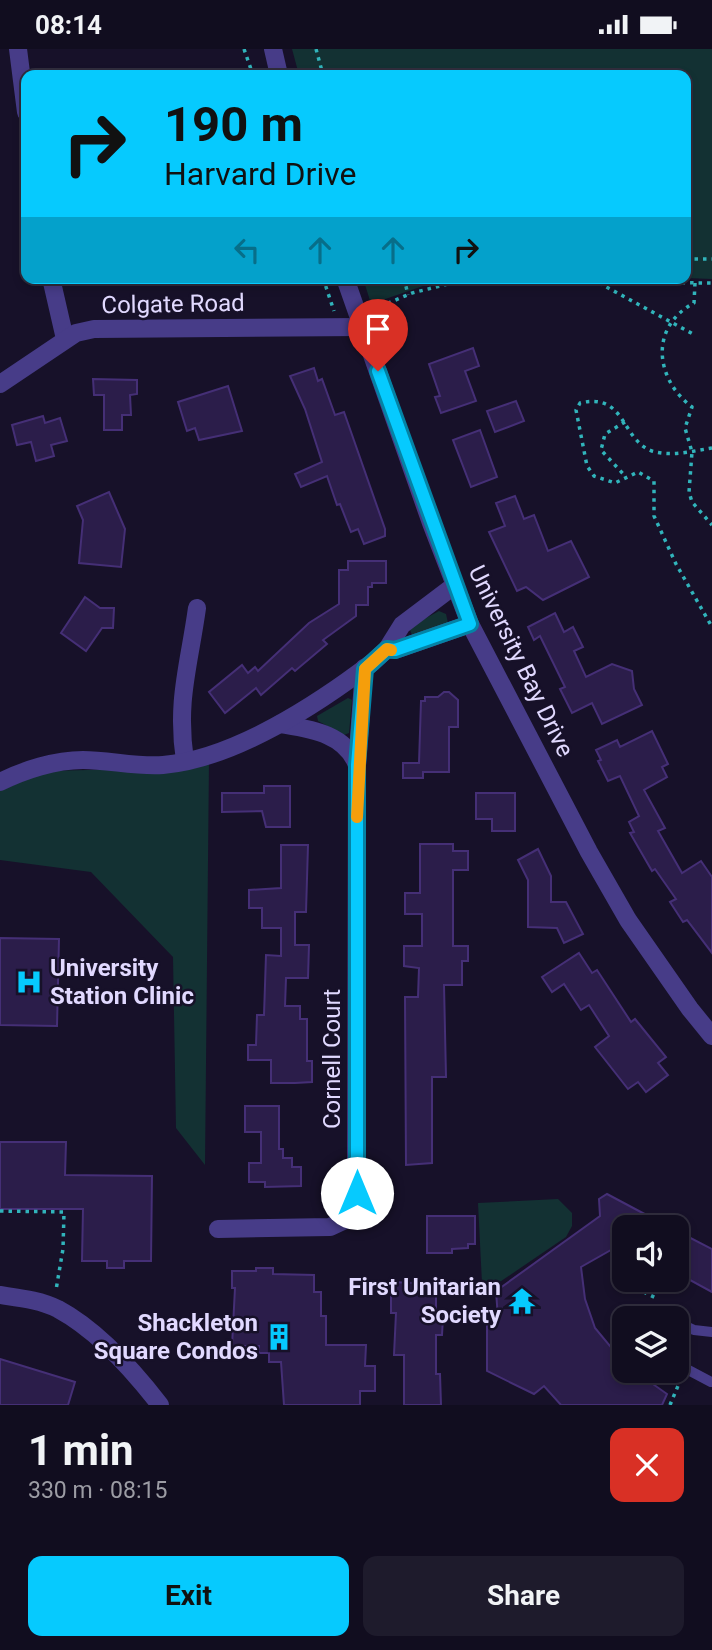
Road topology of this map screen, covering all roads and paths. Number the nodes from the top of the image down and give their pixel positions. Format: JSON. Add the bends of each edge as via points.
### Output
{"nodes":[{"id":1,"x":18,"y":49,"type":"edge"},
{"id":2,"x":244,"y":49,"type":"edge"},
{"id":3,"x":273,"y":49,"type":"edge"},
{"id":4,"x":316,"y":49,"type":"edge"},
{"id":5,"x":251,"y":70,"type":"edge"},
{"id":6,"x":278,"y":70,"type":"edge"},
{"id":7,"x":322,"y":70,"type":"edge"},
{"id":8,"x":21,"y":73,"type":"edge"},
{"id":9,"x":691,"y":259,"type":"edge"},
{"id":10,"x":712,"y":259,"type":"edge"},
{"id":11,"x":691,"y":283,"type":"edge"},
{"id":12,"x":695,"y":283,"type":"junction"},
{"id":13,"x":712,"y":283,"type":"edge"},
{"id":14,"x":52,"y":284,"type":"edge"},
{"id":15,"x":347,"y":284,"type":"edge"},
{"id":16,"x":405,"y":284,"type":"edge"},
{"id":17,"x":449,"y":284,"type":"edge"},
{"id":18,"x":601,"y":284,"type":"edge"},
{"id":19,"x":408,"y":295,"type":"junction"},
{"id":20,"x":359,"y":320,"type":"junction"},
{"id":21,"x":670,"y":323,"type":"junction"},
{"id":22,"x":693,"y":334,"type":"dead end"},
{"id":23,"x":65,"y":339,"type":"junction"},
{"id":24,"x":0,"y":383,"type":"edge"},
{"id":25,"x":625,"y":422,"type":"junction"},
{"id":26,"x":712,"y":448,"type":"edge"},
{"id":27,"x":692,"y":452,"type":"junction"},
{"id":28,"x":626,"y":478,"type":"junction"},
{"id":29,"x":712,"y":526,"type":"edge"},
{"id":30,"x":455,"y":585,"type":"junction"},
{"id":31,"x":197,"y":608,"type":"dead end"},
{"id":32,"x":470,"y":624,"type":"junction"},
{"id":33,"x":712,"y":627,"type":"edge"},
{"id":34,"x":387,"y":649,"type":"junction"},
{"id":35,"x":365,"y":669,"type":"junction"},
{"id":36,"x":280,"y":724,"type":"junction"},
{"id":37,"x":185,"y":761,"type":"junction"},
{"id":38,"x":357,"y":765,"type":"junction"},
{"id":39,"x":0,"y":782,"type":"edge"},
{"id":40,"x":712,"y":1036,"type":"edge"},
{"id":41,"x":0,"y":1212,"type":"edge"},
{"id":42,"x":218,"y":1229,"type":"dead end"},
{"id":43,"x":55,"y":1291,"type":"dead end"},
{"id":44,"x":644,"y":1292,"type":"edge"},
{"id":45,"x":0,"y":1296,"type":"edge"},
{"id":46,"x":662,"y":1301,"type":"dead end"},
{"id":47,"x":689,"y":1328,"type":"edge"},
{"id":48,"x":712,"y":1332,"type":"edge"},
{"id":49,"x":689,"y":1370,"type":"edge"},
{"id":50,"x":711,"y":1382,"type":"edge"},
{"id":51,"x":680,"y":1383,"type":"edge"},
{"id":52,"x":160,"y":1405,"type":"edge"},
{"id":53,"x":670,"y":1405,"type":"edge"}],
"edges":[{"from":1,"to":8,"type":"street"},
{"from":2,"to":5,"type":"path"},
{"from":3,"to":6,"type":"street"},
{"from":4,"to":7,"type":"path"},
{"from":9,"to":10,"type":"path"},
{"from":11,"to":12,"type":"path"},
{"from":12,"to":13,"type":"path"},
{"from":12,"to":21,"type":"path","via":[[694,303]]},
{"from":14,"to":23,"type":"street"},
{"from":15,"to":20,"type":"street","name":"University Bay Drive"},
{"from":16,"to":19,"type":"path"},
{"from":17,"to":19,"type":"path"},
{"from":18,"to":21,"type":"path"},
{"from":19,"to":20,"type":"path"},
{"from":20,"to":23,"type":"street","name":"Colgate Road","via":[[85,330]]},
{"from":20,"to":30,"type":"street","name":"University Bay Drive"},
{"from":21,"to":22,"type":"path"},
{"from":21,"to":27,"type":"path","via":[[663,367],[669,386],[692,407],[685,428]]},
{"from":23,"to":24,"type":"street","name":"Colgate Road"},
{"from":25,"to":27,"type":"path","via":[[636,439],[653,451]]},
{"from":25,"to":28,"type":"path","via":[[605,433],[601,450]]},
{"from":25,"to":28,"type":"path","via":[[619,412],[602,403],[580,403],[576,410],[587,466],[594,476],[615,483]]},
{"from":26,"to":27,"type":"path"},
{"from":27,"to":29,"type":"path","via":[[689,492]]},
{"from":28,"to":33,"type":"path","via":[[638,472],[654,481],[654,516]]},
{"from":30,"to":32,"type":"street","name":"University Bay Drive"},
{"from":30,"to":34,"type":"street","via":[[402,625]]},
{"from":31,"to":37,"type":"street","via":[[181,700]]},
{"from":32,"to":34,"type":"street"},
{"from":32,"to":40,"type":"street","name":"University Bay Drive","via":[[628,920]]},
{"from":34,"to":35,"type":"street"},
{"from":35,"to":36,"type":"street"},
{"from":35,"to":38,"type":"street","name":"Cornell Court"},
{"from":36,"to":37,"type":"street"},
{"from":36,"to":38,"type":"street","via":[[332,737],[351,751]]},
{"from":37,"to":39,"type":"street","via":[[144,765],[81,760],[49,764]]},
{"from":38,"to":42,"type":"street","name":"Cornell Court","via":[[356,1200],[347,1217],[335,1226]]},
{"from":41,"to":43,"type":"path","via":[[64,1213]]},
{"from":44,"to":46,"type":"path"},
{"from":45,"to":52,"type":"street","via":[[39,1301],[58,1310],[108,1348]]},
{"from":47,"to":48,"type":"lane"},
{"from":49,"to":50,"type":"lane"},
{"from":51,"to":53,"type":"path"}]}
